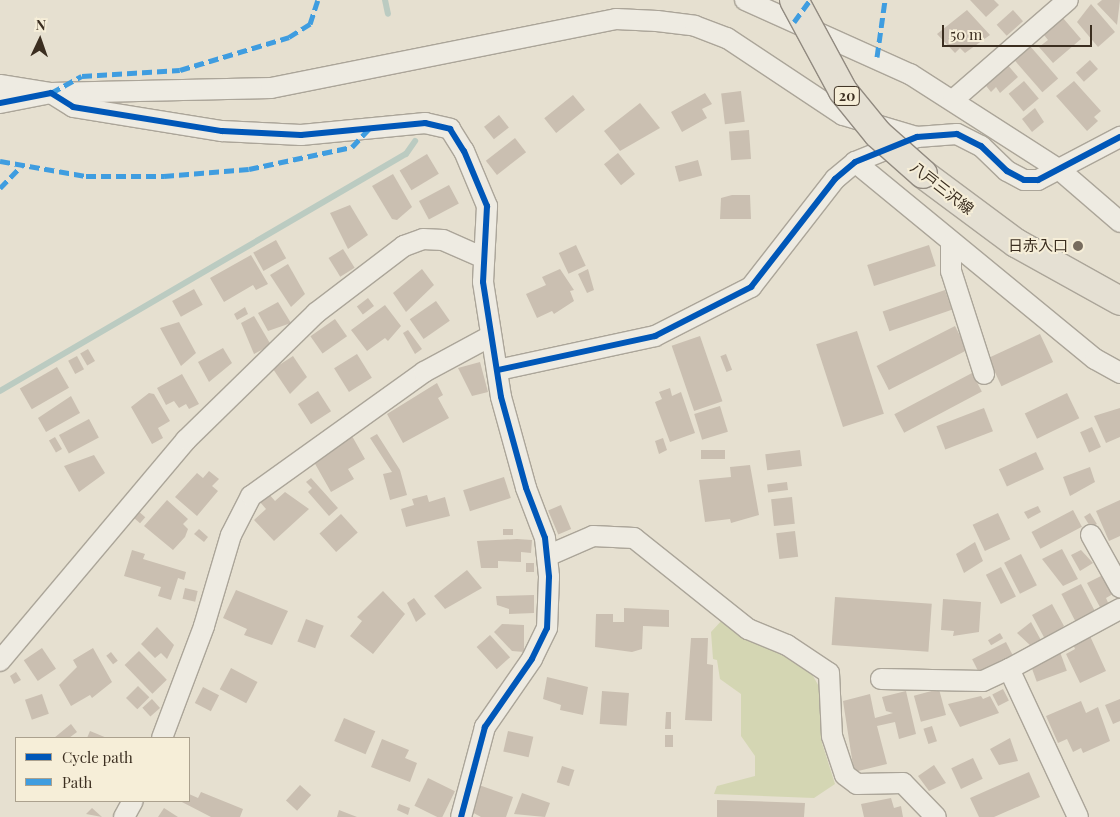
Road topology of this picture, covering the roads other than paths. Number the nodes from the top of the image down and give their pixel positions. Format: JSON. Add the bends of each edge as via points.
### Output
{"nodes":[{"id":1,"x":745,"y":0,"type":"edge"},
{"id":2,"x":794,"y":0,"type":"edge"},
{"id":3,"x":1068,"y":0,"type":"edge"},
{"id":4,"x":0,"y":85,"type":"edge"},
{"id":5,"x":51,"y":93,"type":"junction"},
{"id":6,"x":953,"y":100,"type":"junction"},
{"id":7,"x":0,"y":103,"type":"edge"},
{"id":8,"x":917,"y":137,"type":"junction"},
{"id":9,"x":1120,"y":138,"type":"edge"},
{"id":10,"x":855,"y":162,"type":"junction"},
{"id":11,"x":1061,"y":171,"type":"junction"},
{"id":12,"x":1120,"y":222,"type":"edge"},
{"id":13,"x":951,"y":243,"type":"junction"},
{"id":14,"x":484,"y":258,"type":"junction"},
{"id":15,"x":1120,"y":301,"type":"edge"},
{"id":16,"x":489,"y":337,"type":"junction"},
{"id":17,"x":498,"y":370,"type":"junction"},
{"id":18,"x":1120,"y":373,"type":"edge"},
{"id":19,"x":984,"y":374,"type":"dead end"},
{"id":20,"x":1091,"y":535,"type":"dead end"},
{"id":21,"x":547,"y":556,"type":"junction"},
{"id":22,"x":1120,"y":587,"type":"edge"},
{"id":23,"x":1120,"y":610,"type":"edge"},
{"id":24,"x":0,"y":661,"type":"edge"},
{"id":25,"x":1009,"y":669,"type":"junction"},
{"id":26,"x":881,"y":679,"type":"dead end"},
{"id":27,"x":162,"y":737,"type":"edge"},
{"id":28,"x":132,"y":802,"type":"edge"},
{"id":29,"x":124,"y":817,"type":"edge"},
{"id":30,"x":461,"y":817,"type":"edge"},
{"id":31,"x":936,"y":817,"type":"edge"},
{"id":32,"x":1078,"y":817,"type":"edge"}],
"edges":[{"from":1,"to":6,"type":"street","via":[[839,46],[877,57]]},
{"from":2,"to":15,"type":"main road","name":"八戸三沢線","number":"20","bridge":true,"via":[[843,91],[878,134],[923,174],[1016,243]]},
{"from":3,"to":6,"type":"street"},
{"from":4,"to":5,"type":"street"},
{"from":5,"to":7,"type":"street"},
{"from":5,"to":8,"type":"street","via":[[270,88],[616,19],[657,21],[695,26],[727,38],[843,115]]},
{"from":5,"to":14,"type":"street","via":[[73,108],[222,131],[334,135],[438,124],[450,129],[484,190]]},
{"from":6,"to":11,"type":"street"},
{"from":8,"to":10,"type":"street"},
{"from":8,"to":11,"type":"street","via":[[957,134],[982,146],[1007,171],[1024,180]]},
{"from":9,"to":11,"type":"street"},
{"from":10,"to":13,"type":"street"},
{"from":10,"to":17,"type":"street","via":[[835,180],[751,287],[655,336]]},
{"from":11,"to":12,"type":"street"},
{"from":13,"to":18,"type":"street","via":[[1095,359]]},
{"from":13,"to":19,"type":"street","via":[[951,271]]},
{"from":14,"to":16,"type":"street"},
{"from":14,"to":24,"type":"street","via":[[443,240],[424,239],[404,246],[316,313],[186,440]]},
{"from":16,"to":17,"type":"street"},
{"from":16,"to":27,"type":"street","via":[[424,372],[251,496],[230,535],[204,626]]},
{"from":17,"to":21,"type":"street","via":[[501,397]]},
{"from":20,"to":22,"type":"street"},
{"from":21,"to":30,"type":"street","via":[[547,628],[532,660],[485,728]]},
{"from":21,"to":31,"type":"street","via":[[593,536],[634,538],[748,629],[787,645],[829,673],[832,736],[846,775],[857,784],[903,783]]},
{"from":23,"to":25,"type":"street"},
{"from":25,"to":26,"type":"street","via":[[983,681]]},
{"from":25,"to":32,"type":"street"},
{"from":28,"to":29,"type":"street"}]}
